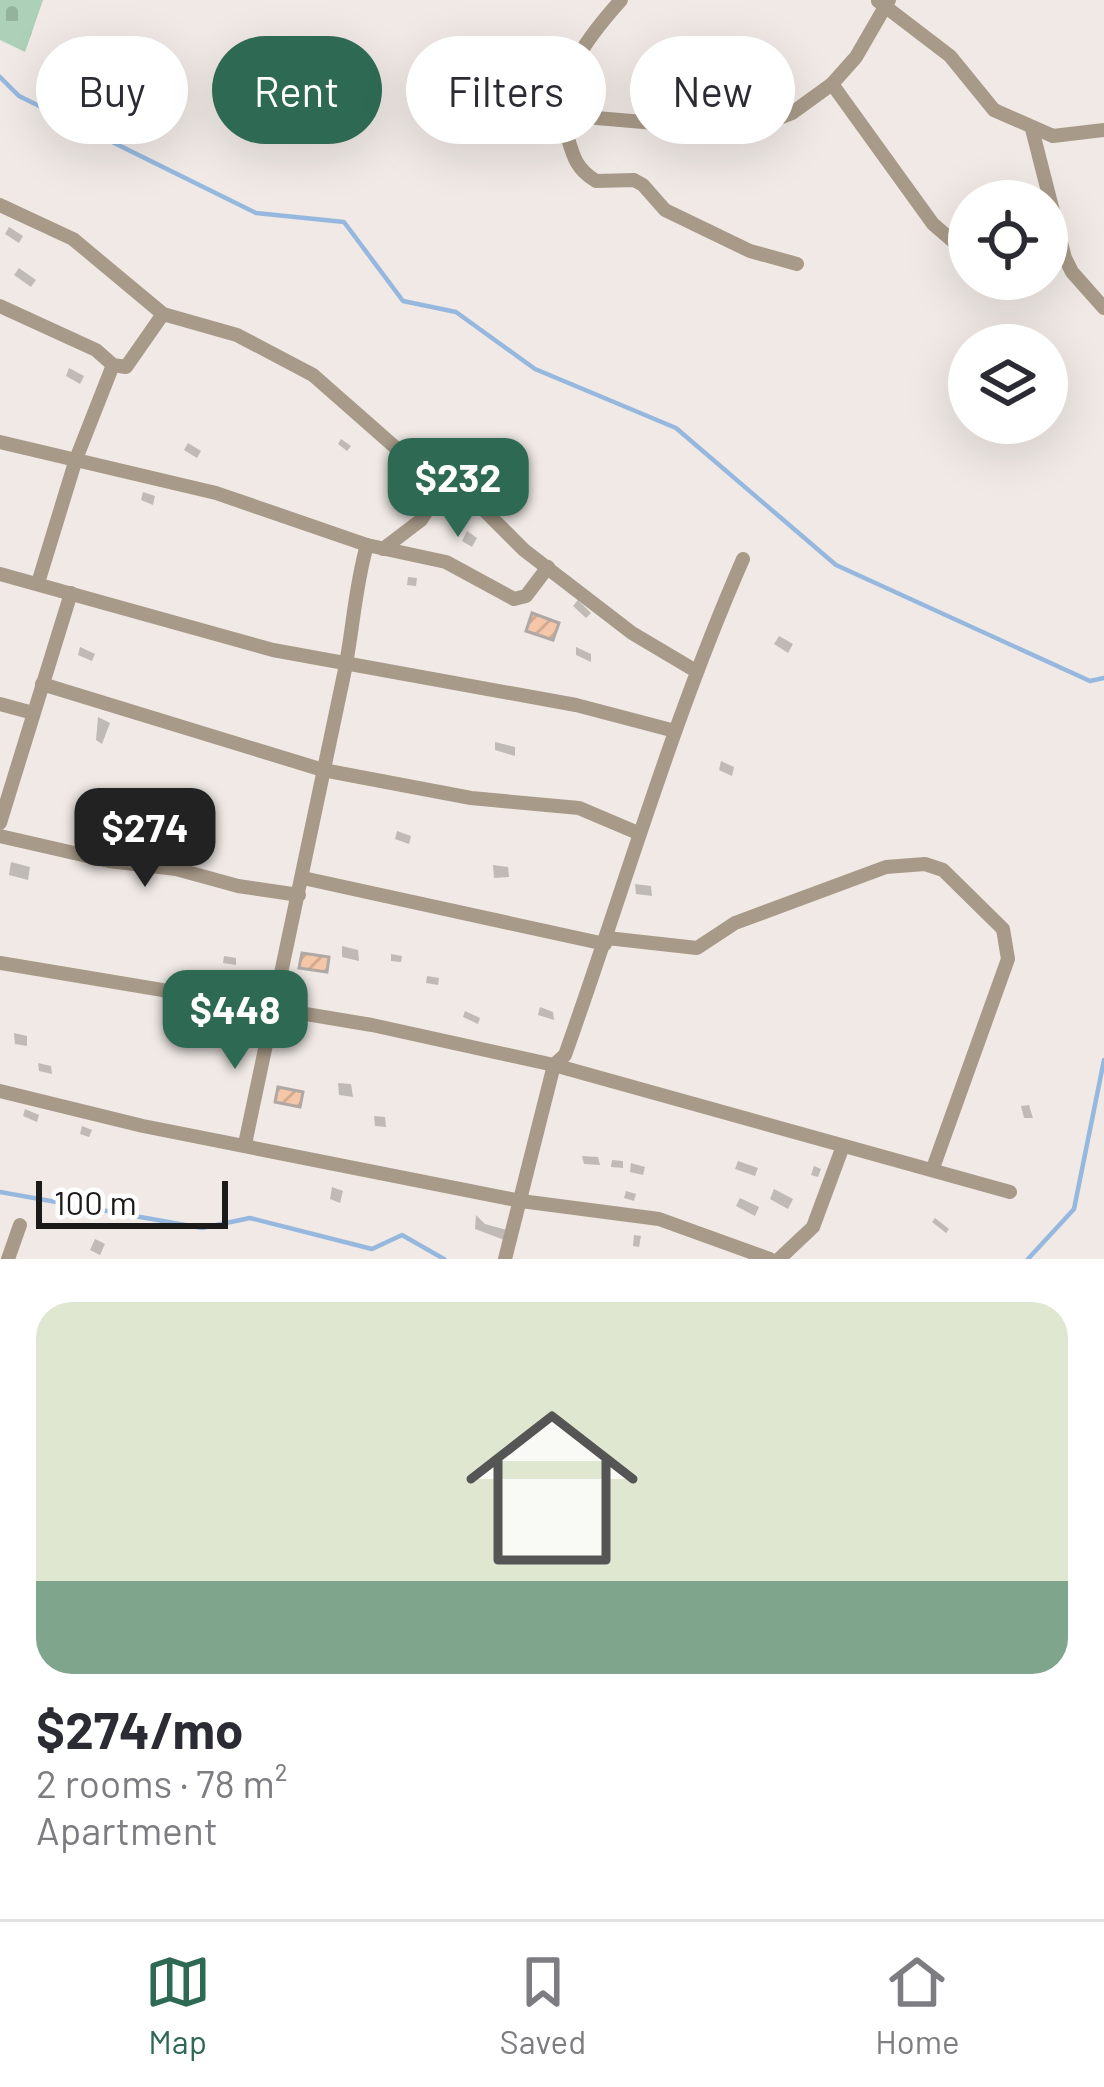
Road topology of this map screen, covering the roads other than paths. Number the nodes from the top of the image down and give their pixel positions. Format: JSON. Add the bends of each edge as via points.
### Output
{"nodes":[{"id":1,"x":621,"y":0,"type":"edge"},
{"id":2,"x":883,"y":2,"type":"edge"},
{"id":3,"x":592,"y":36,"type":"edge"},
{"id":4,"x":832,"y":84,"type":"junction"},
{"id":5,"x":606,"y":119,"type":"edge"},
{"id":6,"x":1032,"y":129,"type":"junction"},
{"id":7,"x":1104,"y":130,"type":"edge"},
{"id":8,"x":570,"y":144,"type":"edge"},
{"id":9,"x":1046,"y":180,"type":"edge"},
{"id":10,"x":0,"y":205,"type":"edge"},
{"id":11,"x":948,"y":237,"type":"edge"},
{"id":12,"x":1068,"y":258,"type":"edge"},
{"id":13,"x":797,"y":263,"type":"dead end"},
{"id":14,"x":0,"y":306,"type":"edge"},
{"id":15,"x":1104,"y":308,"type":"edge"},
{"id":16,"x":163,"y":314,"type":"junction"},
{"id":17,"x":113,"y":365,"type":"junction"},
{"id":18,"x":0,"y":442,"type":"edge"},
{"id":19,"x":76,"y":459,"type":"junction"},
{"id":20,"x":446,"y":482,"type":"junction"},
{"id":21,"x":367,"y":544,"type":"junction"},
{"id":22,"x":383,"y":549,"type":"junction"},
{"id":23,"x":742,"y":559,"type":"dead end"},
{"id":24,"x":548,"y":567,"type":"junction"},
{"id":25,"x":0,"y":574,"type":"edge"},
{"id":26,"x":38,"y":583,"type":"junction"},
{"id":27,"x":71,"y":593,"type":"junction"},
{"id":28,"x":346,"y":663,"type":"junction"},
{"id":29,"x":697,"y":671,"type":"junction"},
{"id":30,"x":42,"y":684,"type":"junction"},
{"id":31,"x":0,"y":704,"type":"edge"},
{"id":32,"x":33,"y":713,"type":"junction"},
{"id":33,"x":675,"y":731,"type":"junction"},
{"id":34,"x":323,"y":770,"type":"junction"},
{"id":35,"x":0,"y":823,"type":"edge"},
{"id":36,"x":638,"y":833,"type":"junction"},
{"id":37,"x":0,"y":836,"type":"edge"},
{"id":38,"x":303,"y":878,"type":"junction"},
{"id":39,"x":299,"y":895,"type":"junction"},
{"id":40,"x":606,"y":941,"type":"junction"},
{"id":41,"x":0,"y":963,"type":"edge"},
{"id":42,"x":273,"y":1011,"type":"junction"},
{"id":43,"x":554,"y":1065,"type":"junction"},
{"id":44,"x":0,"y":1091,"type":"edge"},
{"id":45,"x":244,"y":1144,"type":"junction"},
{"id":46,"x":843,"y":1146,"type":"junction"},
{"id":47,"x":933,"y":1168,"type":"junction"},
{"id":48,"x":1010,"y":1192,"type":"dead end"},
{"id":49,"x":521,"y":1201,"type":"junction"},
{"id":50,"x":20,"y":1225,"type":"dead end"},
{"id":51,"x":8,"y":1259,"type":"edge"},
{"id":52,"x":505,"y":1259,"type":"edge"},
{"id":53,"x":775,"y":1259,"type":"edge"}],
"edges":[{"from":1,"to":3,"type":"street"},
{"from":2,"to":4,"type":"street","via":[[856,57]]},
{"from":2,"to":6,"type":"street","via":[[950,56],[994,110]]},
{"from":4,"to":5,"type":"street","via":[[792,113],[747,131]]},
{"from":4,"to":11,"type":"street"},
{"from":6,"to":7,"type":"street","via":[[1053,136]]},
{"from":6,"to":9,"type":"street"},
{"from":8,"to":13,"type":"street","via":[[574,161],[596,182],[634,181],[664,210]]},
{"from":10,"to":16,"type":"street","via":[[73,239]]},
{"from":12,"to":15,"type":"street"},
{"from":14,"to":17,"type":"street"},
{"from":16,"to":17,"type":"street","via":[[131,363]]},
{"from":16,"to":20,"type":"street","via":[[287,358]]},
{"from":17,"to":19,"type":"street"},
{"from":18,"to":19,"type":"street"},
{"from":19,"to":21,"type":"street"},
{"from":19,"to":26,"type":"street"},
{"from":20,"to":22,"type":"street","via":[[421,520]]},
{"from":20,"to":24,"type":"street"},
{"from":21,"to":22,"type":"street"},
{"from":21,"to":28,"type":"street"},
{"from":22,"to":24,"type":"street","via":[[446,562],[521,600]]},
{"from":23,"to":29,"type":"street"},
{"from":24,"to":29,"type":"street","via":[[632,633]]},
{"from":25,"to":26,"type":"street"},
{"from":26,"to":27,"type":"street"},
{"from":27,"to":28,"type":"street"},
{"from":27,"to":30,"type":"street"},
{"from":28,"to":33,"type":"street"},
{"from":28,"to":34,"type":"street"},
{"from":29,"to":33,"type":"street"},
{"from":30,"to":32,"type":"street"},
{"from":30,"to":34,"type":"street"},
{"from":31,"to":32,"type":"street"},
{"from":32,"to":35,"type":"street"},
{"from":33,"to":36,"type":"street"},
{"from":34,"to":36,"type":"street","via":[[579,808]]},
{"from":34,"to":38,"type":"street"},
{"from":36,"to":40,"type":"street"},
{"from":37,"to":39,"type":"street"},
{"from":38,"to":39,"type":"street"},
{"from":38,"to":40,"type":"street"},
{"from":39,"to":42,"type":"street"},
{"from":40,"to":43,"type":"street","via":[[565,1055]]},
{"from":40,"to":47,"type":"street","via":[[697,948],[735,923],[886,867],[943,870],[1003,929],[1009,959]]},
{"from":41,"to":42,"type":"street"},
{"from":42,"to":43,"type":"street"},
{"from":42,"to":45,"type":"street"},
{"from":43,"to":46,"type":"street"},
{"from":43,"to":49,"type":"street"},
{"from":44,"to":45,"type":"street"},
{"from":45,"to":49,"type":"street"},
{"from":46,"to":47,"type":"street"},
{"from":46,"to":53,"type":"street","via":[[813,1228]]},
{"from":47,"to":48,"type":"street"},
{"from":49,"to":52,"type":"street"},
{"from":49,"to":53,"type":"street","via":[[659,1220]]},
{"from":50,"to":51,"type":"street"}]}
